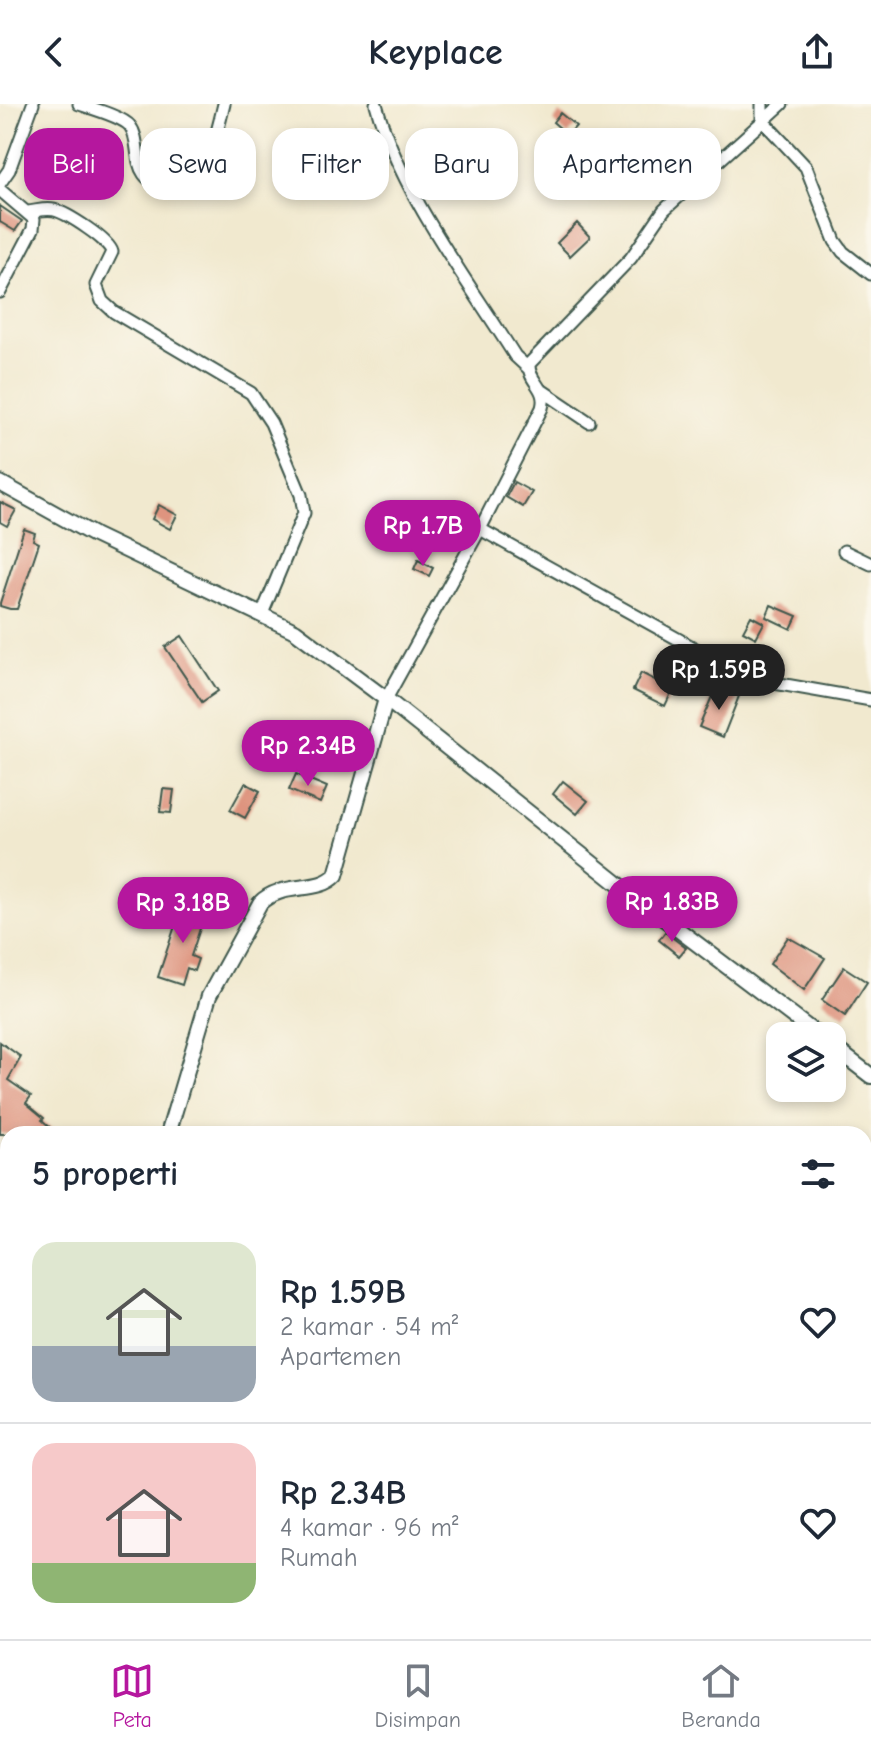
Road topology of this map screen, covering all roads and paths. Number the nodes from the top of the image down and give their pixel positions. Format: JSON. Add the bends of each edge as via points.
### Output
{"nodes":[{"id":1,"x":33,"y":104,"type":"edge"},
{"id":2,"x":79,"y":104,"type":"edge"},
{"id":3,"x":224,"y":104,"type":"edge"},
{"id":4,"x":376,"y":104,"type":"edge"},
{"id":5,"x":762,"y":104,"type":"edge"},
{"id":6,"x":782,"y":104,"type":"edge"},
{"id":7,"x":762,"y":120,"type":"junction"},
{"id":8,"x":0,"y":183,"type":"edge"},
{"id":9,"x":0,"y":190,"type":"edge"},
{"id":10,"x":28,"y":212,"type":"junction"},
{"id":11,"x":871,"y":274,"type":"edge"},
{"id":12,"x":0,"y":292,"type":"edge"},
{"id":13,"x":528,"y":368,"type":"junction"},
{"id":14,"x":543,"y":391,"type":"junction"},
{"id":15,"x":589,"y":422,"type":"dead end"},
{"id":16,"x":0,"y":483,"type":"edge"},
{"id":17,"x":480,"y":529,"type":"junction"},
{"id":18,"x":844,"y":551,"type":"dead end"},
{"id":19,"x":871,"y":564,"type":"edge"},
{"id":20,"x":262,"y":614,"type":"junction"},
{"id":21,"x":386,"y":699,"type":"junction"},
{"id":22,"x":871,"y":700,"type":"edge"},
{"id":23,"x":800,"y":1022,"type":"edge"},
{"id":24,"x":846,"y":1057,"type":"edge"},
{"id":25,"x":871,"y":1076,"type":"edge"},
{"id":26,"x":170,"y":1126,"type":"edge"}],
"edges":[{"from":1,"to":8,"type":"street"},
{"from":2,"to":3,"type":"street","via":[[132,127],[145,175],[171,189],[188,182],[207,162]]},
{"from":4,"to":13,"type":"street","via":[[408,184],[515,356]]},
{"from":5,"to":7,"type":"street"},
{"from":6,"to":7,"type":"street"},
{"from":7,"to":11,"type":"street","via":[[806,167],[843,252]]},
{"from":7,"to":13,"type":"street","via":[[664,210],[631,258]]},
{"from":9,"to":10,"type":"street"},
{"from":10,"to":12,"type":"street","via":[[33,229]]},
{"from":10,"to":20,"type":"street","via":[[57,210],[106,241],[112,252],[96,285],[102,301],[251,393],[271,423],[304,513]]},
{"from":13,"to":14,"type":"street"},
{"from":14,"to":15,"type":"street"},
{"from":14,"to":17,"type":"street","via":[[542,408]]},
{"from":16,"to":20,"type":"street","via":[[94,535]]},
{"from":17,"to":21,"type":"street"},
{"from":17,"to":22,"type":"street","via":[[739,673]]},
{"from":18,"to":19,"type":"street"},
{"from":20,"to":21,"type":"street","via":[[295,631]]},
{"from":21,"to":23,"type":"street"},
{"from":21,"to":26,"type":"street","via":[[336,875],[326,882],[279,890],[260,903],[209,996]]},
{"from":24,"to":25,"type":"street"}]}
